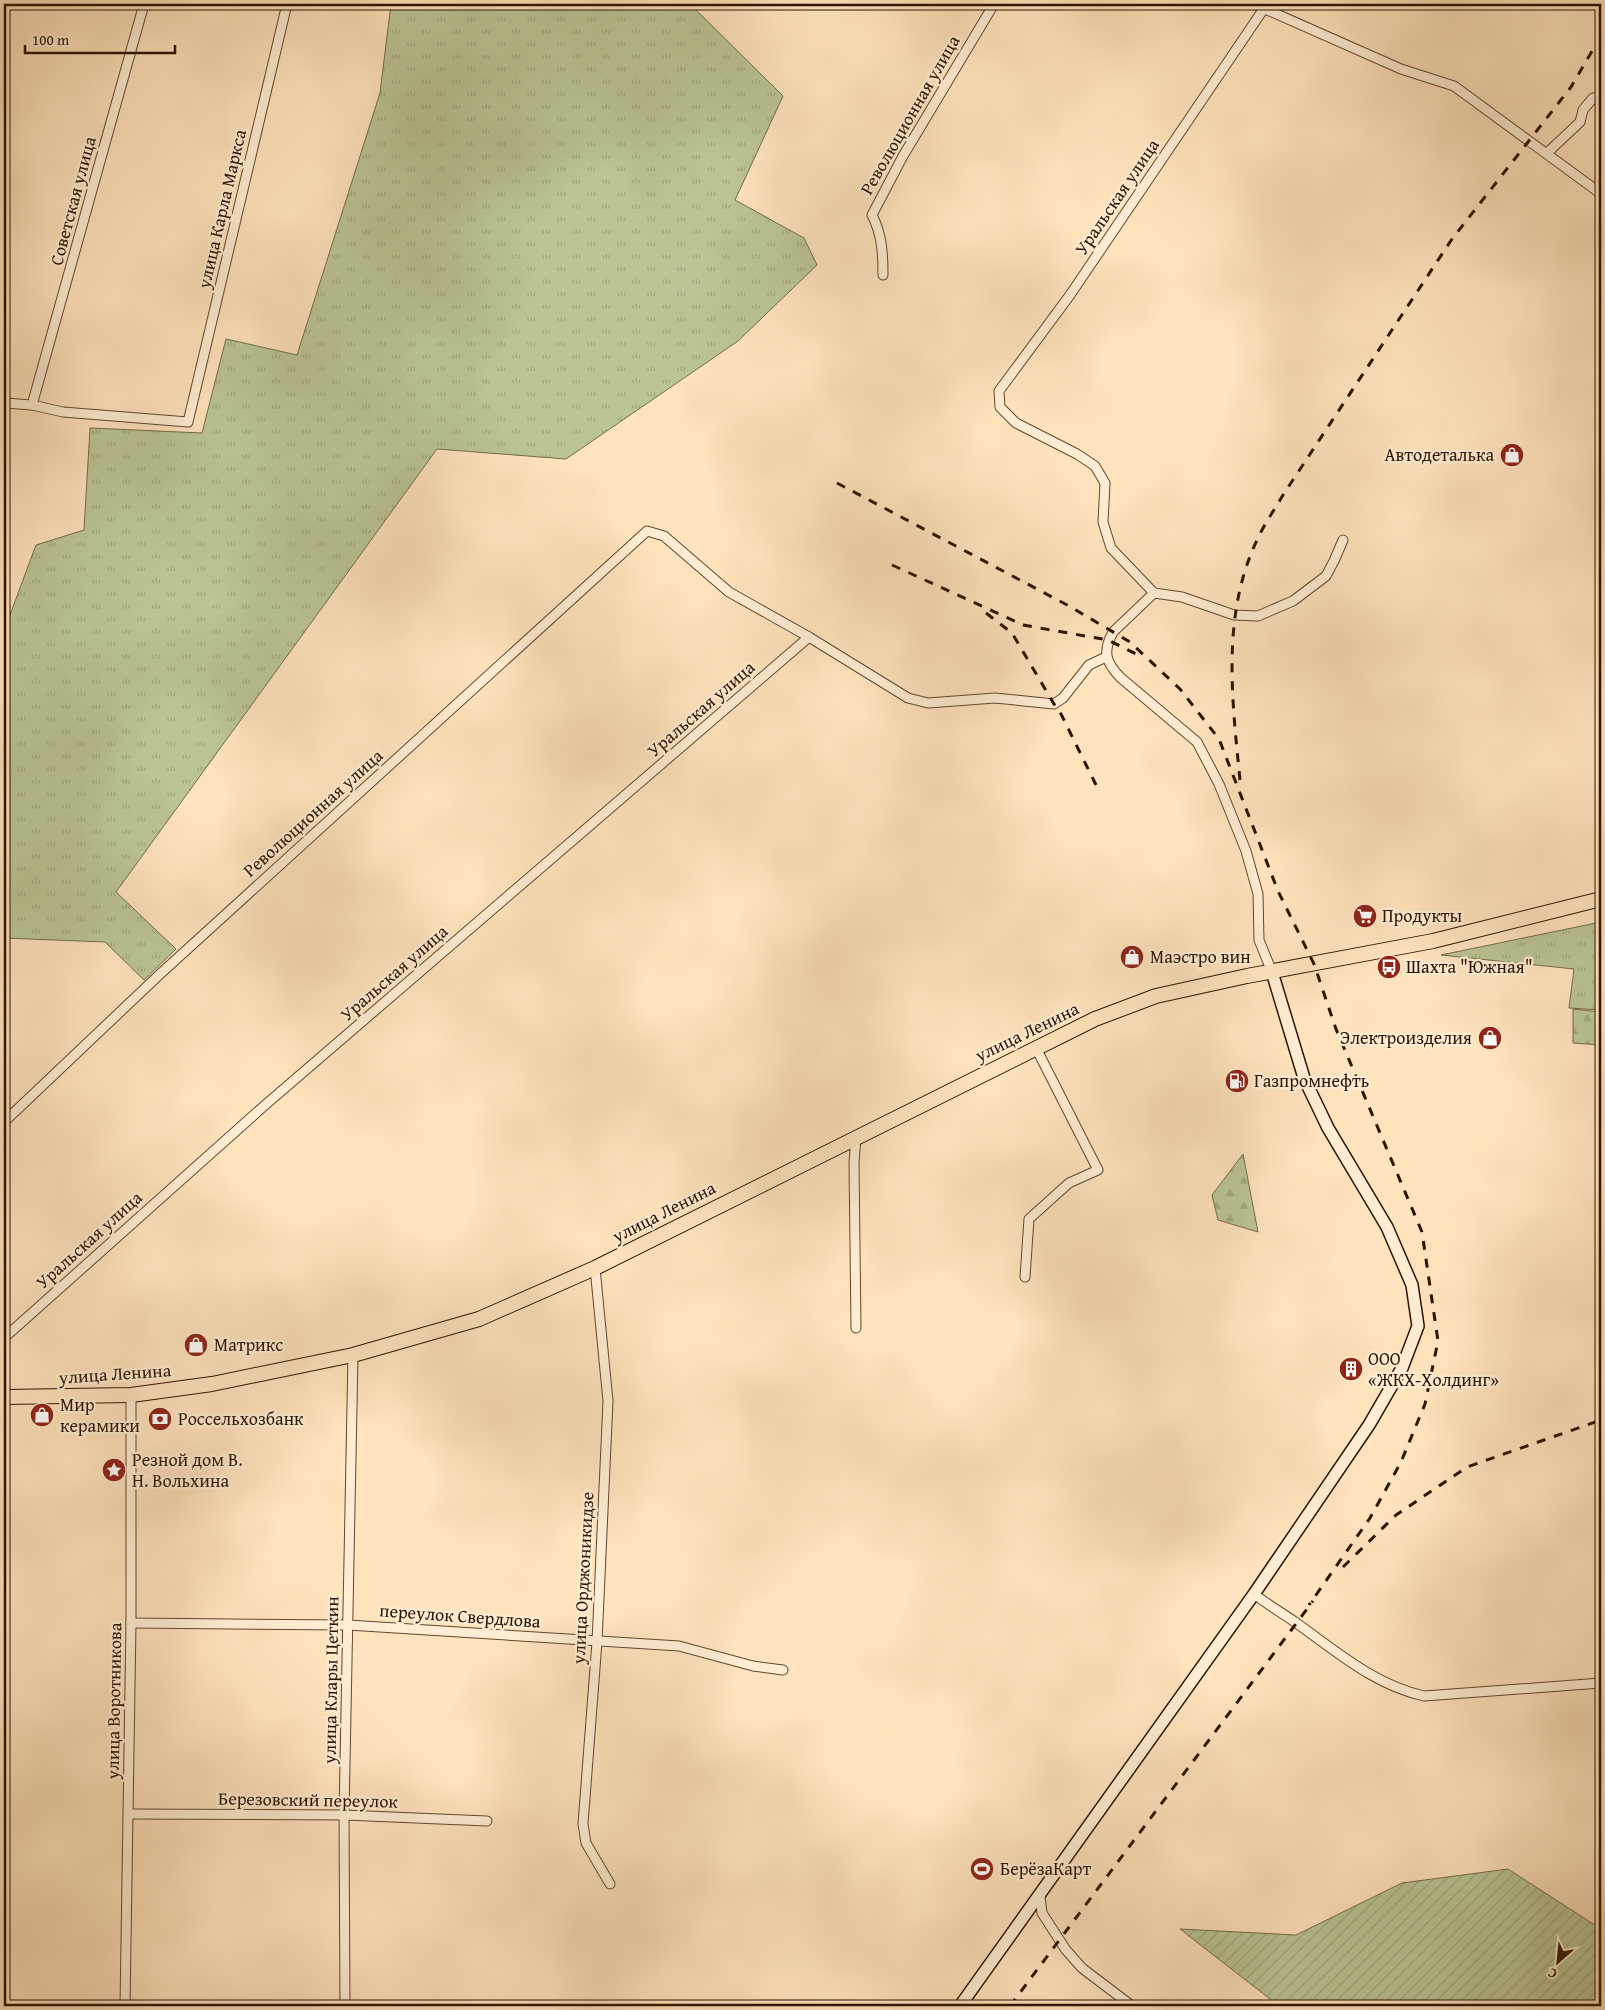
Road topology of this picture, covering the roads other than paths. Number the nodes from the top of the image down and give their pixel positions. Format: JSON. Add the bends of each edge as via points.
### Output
{"nodes":[{"id":1,"x":144,"y":4,"type":"edge"},
{"id":2,"x":287,"y":4,"type":"edge"},
{"id":3,"x":994,"y":4,"type":"edge"},
{"id":4,"x":1254,"y":4,"type":"edge"},
{"id":5,"x":1265,"y":6,"type":"edge"},
{"id":6,"x":1601,"y":96,"type":"edge"},
{"id":7,"x":1547,"y":153,"type":"junction"},
{"id":8,"x":1600,"y":193,"type":"dead end"},
{"id":9,"x":883,"y":275,"type":"dead end"},
{"id":10,"x":4,"y":403,"type":"edge"},
{"id":11,"x":32,"y":405,"type":"junction"},
{"id":12,"x":1343,"y":540,"type":"dead end"},
{"id":13,"x":1154,"y":593,"type":"junction"},
{"id":14,"x":809,"y":637,"type":"junction"},
{"id":15,"x":1106,"y":657,"type":"junction"},
{"id":16,"x":1601,"y":899,"type":"edge"},
{"id":17,"x":1272,"y":972,"type":"junction"},
{"id":18,"x":1036,"y":1048,"type":"junction"},
{"id":19,"x":4,"y":1122,"type":"edge"},
{"id":20,"x":856,"y":1136,"type":"junction"},
{"id":21,"x":595,"y":1268,"type":"junction"},
{"id":22,"x":1025,"y":1277,"type":"dead end"},
{"id":23,"x":856,"y":1328,"type":"dead end"},
{"id":24,"x":4,"y":1338,"type":"edge"},
{"id":25,"x":353,"y":1355,"type":"junction"},
{"id":26,"x":131,"y":1395,"type":"junction"},
{"id":27,"x":4,"y":1397,"type":"edge"},
{"id":28,"x":1254,"y":1594,"type":"junction"},
{"id":29,"x":131,"y":1623,"type":"junction"},
{"id":30,"x":348,"y":1625,"type":"junction"},
{"id":31,"x":597,"y":1642,"type":"junction"},
{"id":32,"x":783,"y":1670,"type":"dead end"},
{"id":33,"x":1601,"y":1683,"type":"edge"},
{"id":34,"x":129,"y":1814,"type":"junction"},
{"id":35,"x":344,"y":1815,"type":"junction"},
{"id":36,"x":487,"y":1821,"type":"dead end"},
{"id":37,"x":610,"y":1884,"type":"dead end"},
{"id":38,"x":1040,"y":1896,"type":"junction"},
{"id":39,"x":125,"y":2006,"type":"edge"},
{"id":40,"x":345,"y":2006,"type":"edge"},
{"id":41,"x":960,"y":2006,"type":"edge"},
{"id":42,"x":1132,"y":2006,"type":"edge"}],
"edges":[{"from":1,"to":11,"type":"street","name":"Советская улица"},
{"from":2,"to":11,"type":"street","name":"улица Карла Маркса","via":[[188,422],[63,412]]},
{"from":3,"to":9,"type":"street","name":"Революционная улица","via":[[903,156],[872,215],[883,252]]},
{"from":4,"to":5,"type":"street"},
{"from":5,"to":7,"type":"street","via":[[1401,69],[1454,86]]},
{"from":5,"to":13,"type":"street","name":"Уральская улица","via":[[1070,294],[999,391],[1000,407],[1016,423],[1095,466],[1105,482],[1103,522],[1111,548]]},
{"from":6,"to":7,"type":"street","via":[[1593,98],[1583,110],[1580,122]]},
{"from":7,"to":8,"type":"street"},
{"from":10,"to":11,"type":"street"},
{"from":12,"to":13,"type":"street","via":[[1326,576],[1294,601],[1258,616],[1234,615],[1182,597]]},
{"from":13,"to":15,"type":"street","via":[[1112,632]]},
{"from":14,"to":15,"type":"street","via":[[908,698],[928,703],[995,698],[1054,704],[1063,698],[1089,666]]},
{"from":14,"to":19,"type":"street","name":"Революционная улица","via":[[729,592],[664,536],[647,531],[159,975]]},
{"from":14,"to":24,"type":"street","name":"Уральская улица","via":[[264,1106]]},
{"from":15,"to":17,"type":"street","via":[[1120,678],[1197,742],[1219,784],[1246,852],[1258,894],[1259,940]]},
{"from":16,"to":17,"type":"main road","name":"улица Ленина","via":[[1432,941]]},
{"from":17,"to":18,"type":"main road","name":"улица Ленина","via":[[1156,996],[1095,1019]]},
{"from":17,"to":28,"type":"street","via":[[1304,1078],[1328,1128],[1387,1227],[1412,1285],[1418,1326],[1402,1368],[1369,1425]]},
{"from":18,"to":20,"type":"main road","name":"улица Ленина"},
{"from":18,"to":22,"type":"street","via":[[1098,1170],[1069,1183],[1029,1219]]},
{"from":20,"to":21,"type":"main road","name":"улица Ленина"},
{"from":20,"to":23,"type":"street"},
{"from":21,"to":25,"type":"main road","name":"улица Ленина","via":[[479,1319]]},
{"from":21,"to":31,"type":"street","name":"улица Орджоникидзе","via":[[608,1401]]},
{"from":25,"to":26,"type":"main road","name":"улица Ленина","via":[[246,1378]]},
{"from":25,"to":30,"type":"street","name":"улица Клары Цеткин"},
{"from":26,"to":27,"type":"main road","name":"улица Ленина"},
{"from":26,"to":29,"type":"street","name":"улица Воротникова"},
{"from":28,"to":33,"type":"street","via":[[1357,1667],[1411,1693],[1424,1696]]},
{"from":28,"to":38,"type":"street"},
{"from":29,"to":30,"type":"street","name":"переулок Свердлова"},
{"from":29,"to":34,"type":"street","name":"улица Воротникова"},
{"from":30,"to":31,"type":"street","name":"переулок Свердлова"},
{"from":30,"to":35,"type":"street","name":"улица Клары Цеткин"},
{"from":31,"to":32,"type":"street","name":"переулок Свердлова","via":[[679,1646],[753,1666]]},
{"from":31,"to":37,"type":"street","name":"улица Орджоникидзе","via":[[583,1824],[586,1843]]},
{"from":34,"to":35,"type":"street","name":"Березовский переулок"},
{"from":34,"to":39,"type":"street","name":"улица Воротникова"},
{"from":35,"to":36,"type":"street","name":"Березовский переулок"},
{"from":35,"to":40,"type":"street","name":"улица Клары Цеткин"},
{"from":38,"to":41,"type":"street"},
{"from":38,"to":42,"type":"street","via":[[1042,1913],[1066,1950],[1082,1968]]}]}
